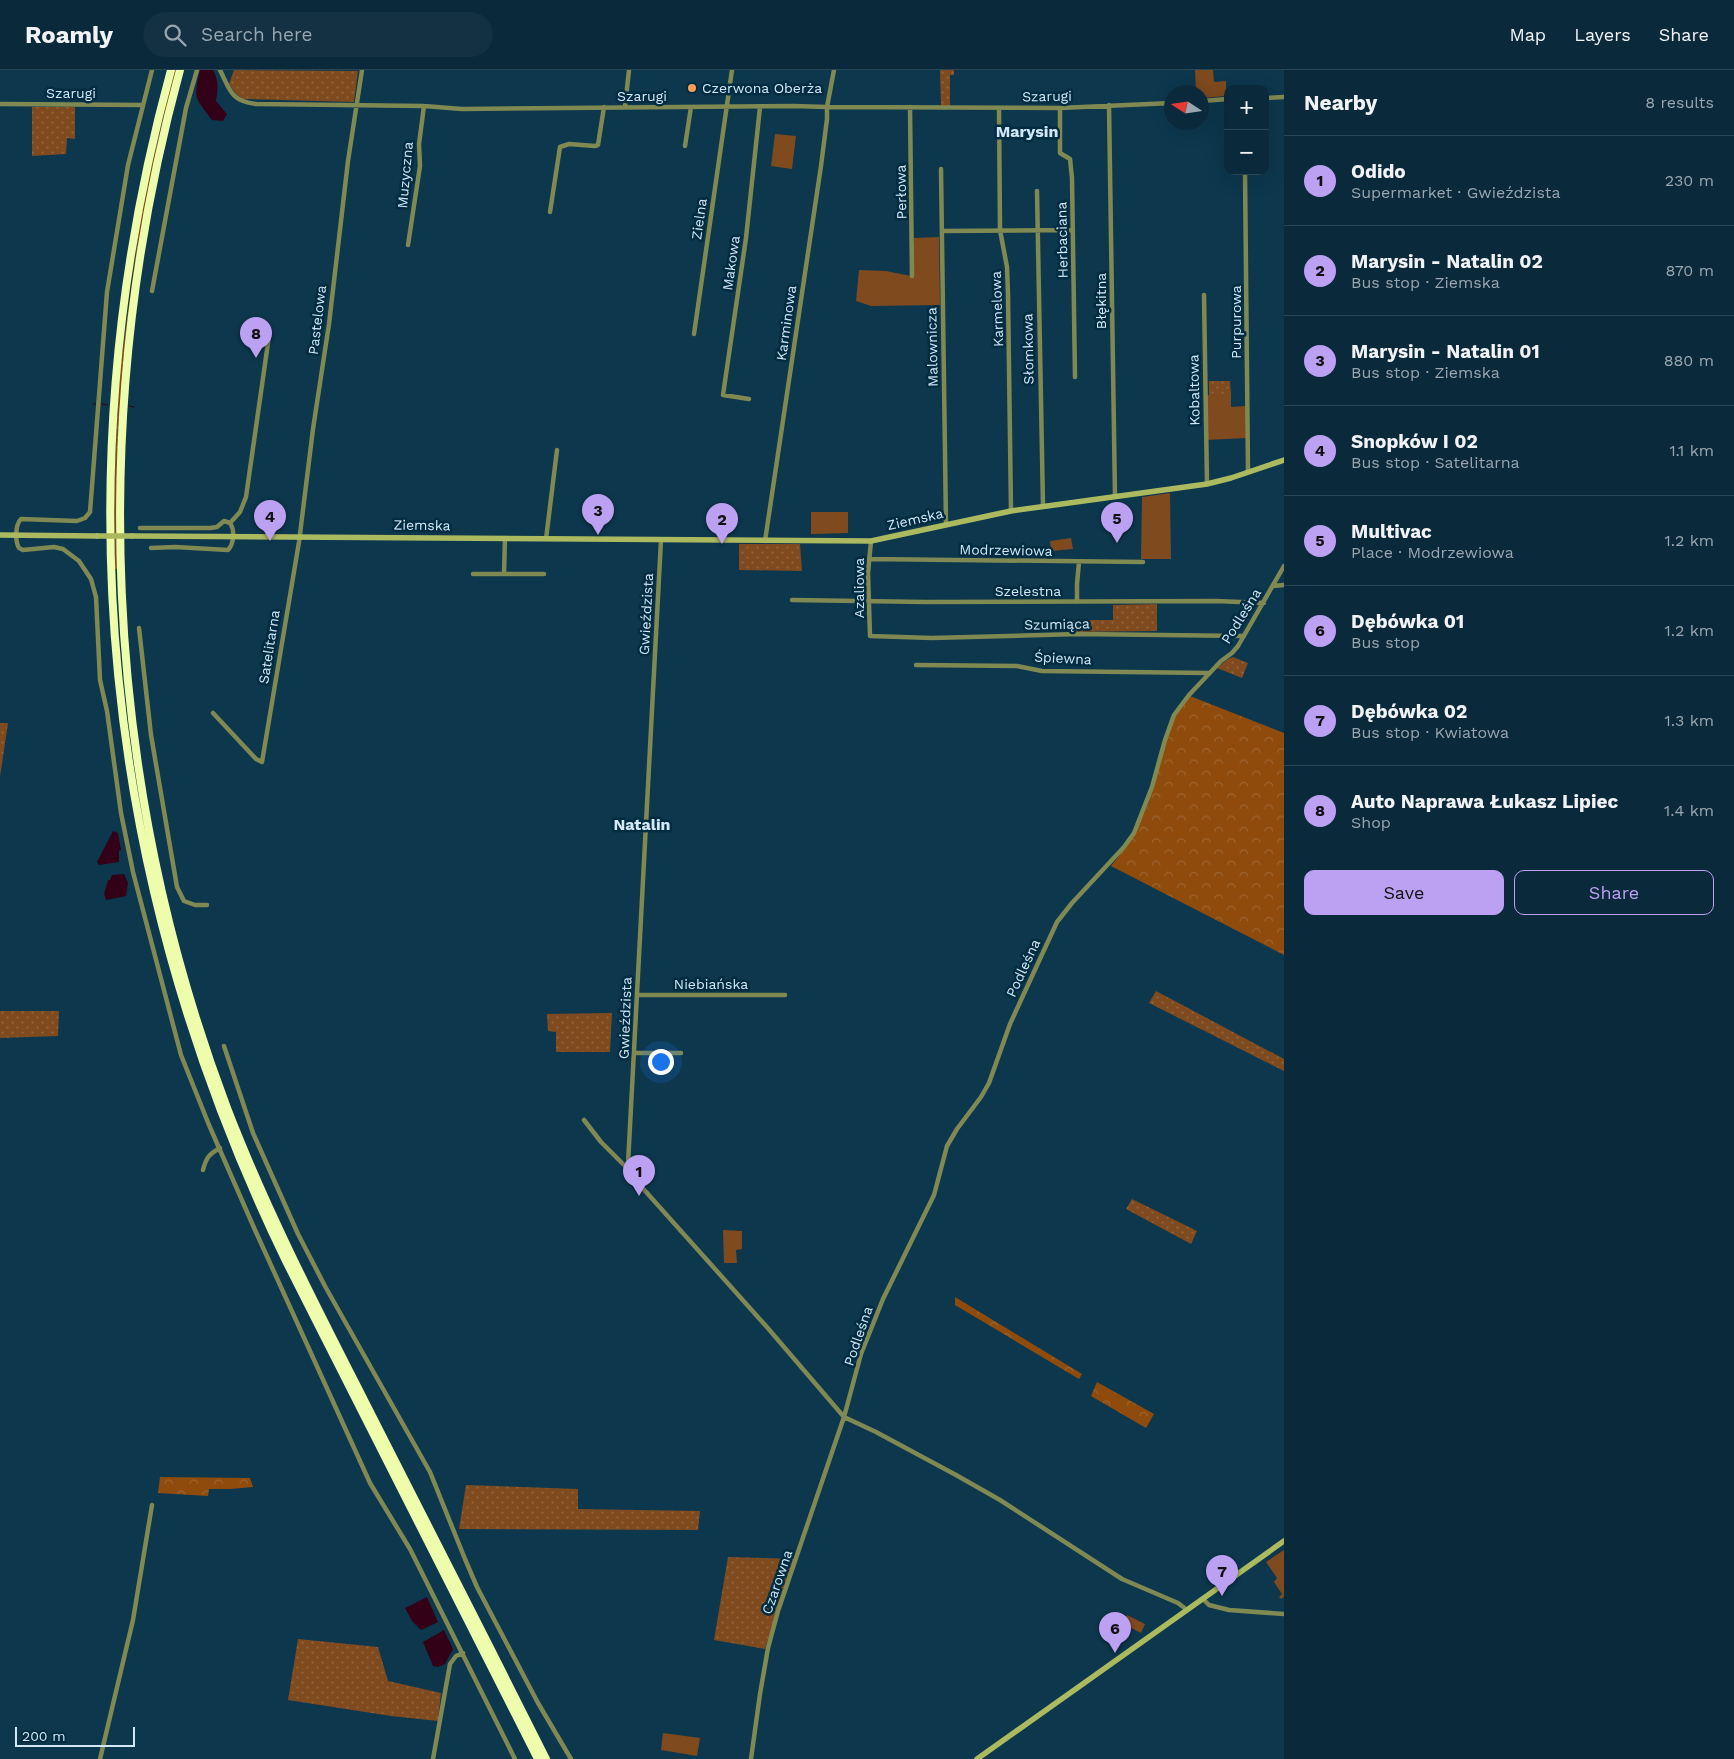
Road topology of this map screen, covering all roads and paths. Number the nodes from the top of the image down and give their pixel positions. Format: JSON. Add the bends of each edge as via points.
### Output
{"nodes":[{"id":1,"x":152,"y":70,"type":"edge"},
{"id":2,"x":171,"y":70,"type":"edge"},
{"id":3,"x":180,"y":70,"type":"edge"},
{"id":4,"x":197,"y":70,"type":"edge"},
{"id":5,"x":220,"y":70,"type":"edge"},
{"id":6,"x":362,"y":70,"type":"edge"},
{"id":7,"x":629,"y":70,"type":"edge"},
{"id":8,"x":732,"y":70,"type":"edge"},
{"id":9,"x":834,"y":70,"type":"edge"},
{"id":10,"x":1284,"y":97,"type":"edge"},
{"id":11,"x":1269,"y":98,"type":"edge"},
{"id":12,"x":1224,"y":99,"type":"edge"},
{"id":13,"x":1209,"y":100,"type":"edge"},
{"id":14,"x":1164,"y":103,"type":"edge"},
{"id":15,"x":0,"y":104,"type":"edge"},
{"id":16,"x":142,"y":104,"type":"junction"},
{"id":17,"x":357,"y":106,"type":"junction"},
{"id":18,"x":424,"y":106,"type":"junction"},
{"id":19,"x":691,"y":106,"type":"junction"},
{"id":20,"x":727,"y":106,"type":"junction"},
{"id":21,"x":1109,"y":106,"type":"junction"},
{"id":22,"x":604,"y":107,"type":"junction"},
{"id":23,"x":760,"y":107,"type":"junction"},
{"id":24,"x":910,"y":107,"type":"junction"},
{"id":25,"x":625,"y":108,"type":"junction"},
{"id":26,"x":827,"y":108,"type":"junction"},
{"id":27,"x":999,"y":108,"type":"junction"},
{"id":28,"x":1060,"y":108,"type":"junction"},
{"id":29,"x":685,"y":146,"type":"dead end"},
{"id":30,"x":941,"y":169,"type":"dead end"},
{"id":31,"x":1245,"y":175,"type":"edge"},
{"id":32,"x":1037,"y":192,"type":"dead end"},
{"id":33,"x":550,"y":212,"type":"dead end"},
{"id":34,"x":1000,"y":230,"type":"junction"},
{"id":35,"x":1037,"y":230,"type":"junction"},
{"id":36,"x":1073,"y":230,"type":"junction"},
{"id":37,"x":942,"y":231,"type":"junction"},
{"id":38,"x":408,"y":245,"type":"dead end"},
{"id":39,"x":912,"y":276,"type":"dead end"},
{"id":40,"x":152,"y":291,"type":"dead end"},
{"id":41,"x":1204,"y":295,"type":"dead end"},
{"id":42,"x":694,"y":334,"type":"dead end"},
{"id":43,"x":269,"y":336,"type":"dead end"},
{"id":44,"x":1074,"y":377,"type":"dead end"},
{"id":45,"x":749,"y":399,"type":"dead end"},
{"id":46,"x":558,"y":450,"type":"dead end"},
{"id":47,"x":1284,"y":460,"type":"edge"},
{"id":48,"x":1248,"y":472,"type":"junction"},
{"id":49,"x":1207,"y":484,"type":"junction"},
{"id":50,"x":1115,"y":497,"type":"junction"},
{"id":51,"x":1043,"y":506,"type":"junction"},
{"id":52,"x":1011,"y":511,"type":"junction"},
{"id":53,"x":230,"y":523,"type":"junction"},
{"id":54,"x":946,"y":524,"type":"junction"},
{"id":55,"x":140,"y":528,"type":"dead end"},
{"id":56,"x":0,"y":536,"type":"edge"},
{"id":57,"x":17,"y":536,"type":"junction"},
{"id":58,"x":233,"y":536,"type":"junction"},
{"id":59,"x":299,"y":536,"type":"junction"},
{"id":60,"x":505,"y":538,"type":"junction"},
{"id":61,"x":546,"y":539,"type":"junction"},
{"id":62,"x":661,"y":540,"type":"junction"},
{"id":63,"x":765,"y":541,"type":"junction"},
{"id":64,"x":871,"y":541,"type":"junction"},
{"id":65,"x":150,"y":548,"type":"dead end"},
{"id":66,"x":869,"y":560,"type":"junction"},
{"id":67,"x":1079,"y":562,"type":"junction"},
{"id":68,"x":1143,"y":562,"type":"dead end"},
{"id":69,"x":1284,"y":566,"type":"edge"},
{"id":70,"x":473,"y":574,"type":"dead end"},
{"id":71,"x":504,"y":574,"type":"junction"},
{"id":72,"x":544,"y":574,"type":"dead end"},
{"id":73,"x":1278,"y":577,"type":"junction"},
{"id":74,"x":1284,"y":583,"type":"edge"},
{"id":75,"x":1273,"y":586,"type":"junction"},
{"id":76,"x":792,"y":600,"type":"dead end"},
{"id":77,"x":870,"y":601,"type":"junction"},
{"id":78,"x":1077,"y":602,"type":"junction"},
{"id":79,"x":1264,"y":603,"type":"junction"},
{"id":80,"x":139,"y":628,"type":"dead end"},
{"id":81,"x":870,"y":636,"type":"joint"},
{"id":82,"x":1244,"y":636,"type":"junction"},
{"id":83,"x":916,"y":665,"type":"dead end"},
{"id":84,"x":1209,"y":673,"type":"junction"},
{"id":85,"x":213,"y":713,"type":"dead end"},
{"id":86,"x":207,"y":906,"type":"dead end"},
{"id":87,"x":637,"y":995,"type":"junction"},
{"id":88,"x":784,"y":995,"type":"dead end"},
{"id":89,"x":224,"y":1046,"type":"dead end"},
{"id":90,"x":634,"y":1052,"type":"junction"},
{"id":91,"x":680,"y":1053,"type":"dead end"},
{"id":92,"x":584,"y":1120,"type":"dead end"},
{"id":93,"x":220,"y":1148,"type":"junction"},
{"id":94,"x":203,"y":1170,"type":"dead end"},
{"id":95,"x":628,"y":1170,"type":"junction"},
{"id":96,"x":844,"y":1417,"type":"junction"},
{"id":97,"x":376,"y":1431,"type":"junction"},
{"id":98,"x":152,"y":1505,"type":"dead end"},
{"id":99,"x":415,"y":1509,"type":"junction"},
{"id":100,"x":1284,"y":1541,"type":"edge"},
{"id":101,"x":1203,"y":1598,"type":"junction"},
{"id":102,"x":1187,"y":1610,"type":"junction"},
{"id":103,"x":1284,"y":1614,"type":"edge"},
{"id":104,"x":463,"y":1653,"type":"junction"},
{"id":105,"x":100,"y":1759,"type":"edge"},
{"id":106,"x":433,"y":1759,"type":"edge"},
{"id":107,"x":515,"y":1759,"type":"edge"},
{"id":108,"x":538,"y":1759,"type":"edge"},
{"id":109,"x":546,"y":1759,"type":"edge"},
{"id":110,"x":571,"y":1759,"type":"edge"},
{"id":111,"x":751,"y":1759,"type":"edge"},
{"id":112,"x":977,"y":1759,"type":"edge"}],
"edges":[{"from":1,"to":16,"type":"street"},
{"from":2,"to":97,"type":"highway","via":[[134,230],[121,324],[113,420],[110,493],[112,598],[132,783],[149,874],[172,962],[217,1101],[271,1231]]},
{"from":3,"to":97,"type":"highway","via":[[159,152],[142,242],[123,405],[120,576],[137,760],[165,905],[216,1078],[269,1210]]},
{"from":4,"to":40,"type":"street","via":[[184,117]]},
{"from":5,"to":17,"type":"street","name":"Szarugi","via":[[233,96],[244,102]]},
{"from":6,"to":17,"type":"street","name":"Pastelowa"},
{"from":7,"to":25,"type":"street"},
{"from":8,"to":20,"type":"street","name":"Zielna"},
{"from":9,"to":26,"type":"street","name":"Karminowa"},
{"from":10,"to":11,"type":"street"},
{"from":12,"to":13,"type":"street"},
{"from":14,"to":21,"type":"street","name":"Szarugi"},
{"from":15,"to":16,"type":"street","name":"Szarugi"},
{"from":16,"to":57,"type":"street","via":[[128,165],[107,292],[90,512],[77,521],[24,518],[18,522]]},
{"from":17,"to":18,"type":"street","name":"Szarugi"},
{"from":17,"to":59,"type":"street","name":"Pastelowa"},
{"from":18,"to":22,"type":"street","name":"Szarugi","via":[[462,109]]},
{"from":18,"to":38,"type":"street","name":"Muzyczna","via":[[420,166]]},
{"from":19,"to":20,"type":"street","name":"Szarugi"},
{"from":19,"to":25,"type":"street","name":"Szarugi"},
{"from":19,"to":29,"type":"street"},
{"from":20,"to":23,"type":"street","name":"Szarugi"},
{"from":20,"to":42,"type":"street","name":"Zielna"},
{"from":21,"to":28,"type":"street","name":"Szarugi"},
{"from":21,"to":50,"type":"street","name":"Błękitna"},
{"from":22,"to":25,"type":"street","name":"Szarugi"},
{"from":22,"to":33,"type":"street","via":[[598,144],[566,144],[560,147]]},
{"from":23,"to":26,"type":"street","name":"Szarugi"},
{"from":23,"to":45,"type":"street","name":"Makowa","via":[[746,238],[723,395]]},
{"from":24,"to":26,"type":"street","name":"Szarugi"},
{"from":24,"to":27,"type":"street","name":"Szarugi"},
{"from":24,"to":39,"type":"street","name":"Perłowa"},
{"from":26,"to":63,"type":"street","name":"Karminowa"},
{"from":27,"to":28,"type":"street","name":"Szarugi"},
{"from":27,"to":34,"type":"street","name":"Karmelowa"},
{"from":28,"to":36,"type":"street","name":"Herbaciana","via":[[1060,153],[1070,158]]},
{"from":30,"to":37,"type":"street","name":"Malownicza"},
{"from":31,"to":48,"type":"street","name":"Purpurowa"},
{"from":32,"to":35,"type":"street","name":"Słomkowa"},
{"from":34,"to":35,"type":"street"},
{"from":34,"to":37,"type":"street"},
{"from":34,"to":52,"type":"street","name":"Karmelowa","via":[[1007,267]]},
{"from":35,"to":36,"type":"street"},
{"from":35,"to":51,"type":"street","name":"Słomkowa"},
{"from":36,"to":44,"type":"street","name":"Herbaciana"},
{"from":37,"to":54,"type":"street","name":"Malownicza"},
{"from":41,"to":49,"type":"street","name":"Kobaltowa"},
{"from":43,"to":53,"type":"street","via":[[246,497],[240,512]]},
{"from":46,"to":61,"type":"street"},
{"from":47,"to":48,"type":"street","name":"Ziemska"},
{"from":48,"to":49,"type":"street","name":"Ziemska"},
{"from":49,"to":50,"type":"street","name":"Ziemska"},
{"from":50,"to":51,"type":"street","name":"Ziemska"},
{"from":51,"to":52,"type":"street","name":"Ziemska"},
{"from":52,"to":54,"type":"street","name":"Ziemska"},
{"from":53,"to":55,"type":"street","via":[[224,521],[210,528]]},
{"from":53,"to":58,"type":"street"},
{"from":54,"to":64,"type":"street","name":"Ziemska"},
{"from":56,"to":57,"type":"street","name":"Ziemska"},
{"from":57,"to":58,"type":"street","name":"Ziemska","bridge":true},
{"from":57,"to":93,"type":"street","via":[[22,550],[54,547],[68,552],[93,583],[100,680],[133,872],[181,1055]]},
{"from":58,"to":59,"type":"street","name":"Ziemska"},
{"from":58,"to":65,"type":"street","via":[[228,550]]},
{"from":59,"to":60,"type":"street","name":"Ziemska"},
{"from":59,"to":85,"type":"street","name":"Satelitarna","via":[[262,762]]},
{"from":60,"to":61,"type":"street","name":"Ziemska"},
{"from":60,"to":71,"type":"street"},
{"from":61,"to":62,"type":"street","name":"Ziemska"},
{"from":62,"to":63,"type":"street","name":"Ziemska"},
{"from":62,"to":87,"type":"street","name":"Gwieździsta"},
{"from":63,"to":64,"type":"street","name":"Ziemska"},
{"from":64,"to":66,"type":"street","name":"Azaliowa"},
{"from":66,"to":67,"type":"street","name":"Modrzewiowa"},
{"from":66,"to":77,"type":"street","name":"Azaliowa"},
{"from":67,"to":68,"type":"street","name":"Modrzewiowa"},
{"from":67,"to":78,"type":"street"},
{"from":69,"to":73,"type":"street","name":"Podleśna"},
{"from":70,"to":71,"type":"street"},
{"from":71,"to":72,"type":"street"},
{"from":73,"to":74,"type":"street"},
{"from":73,"to":75,"type":"street","name":"Podleśna"},
{"from":74,"to":75,"type":"street"},
{"from":75,"to":79,"type":"street","name":"Podleśna"},
{"from":76,"to":77,"type":"street","name":"Szelestna"},
{"from":77,"to":78,"type":"street","name":"Szelestna"},
{"from":77,"to":81,"type":"street","name":"Azaliowa"},
{"from":78,"to":79,"type":"street","name":"Szelestna"},
{"from":79,"to":82,"type":"street","name":"Podleśna"},
{"from":80,"to":86,"type":"street","via":[[151,736],[177,886],[181,897],[188,903]]},
{"from":81,"to":82,"type":"street","name":"Szumiąca"},
{"from":82,"to":84,"type":"street","name":"Podleśna","via":[[1232,653]]},
{"from":83,"to":84,"type":"street","name":"Śpiewna","via":[[1017,666],[1042,671]]},
{"from":84,"to":96,"type":"street","name":"Podleśna","via":[[1174,715],[1134,833],[1057,922],[1010,1024],[989,1083],[947,1146],[934,1195],[865,1340]]},
{"from":87,"to":88,"type":"street","name":"Niebiańska"},
{"from":87,"to":90,"type":"street","name":"Gwieździsta"},
{"from":89,"to":110,"type":"street","via":[[253,1132],[298,1234],[430,1472],[477,1587]]},
{"from":90,"to":91,"type":"street"},
{"from":90,"to":95,"type":"street","name":"Gwieździsta"},
{"from":92,"to":95,"type":"street"},
{"from":93,"to":94,"type":"street","via":[[206,1158]]},
{"from":93,"to":104,"type":"street","via":[[370,1483],[410,1550]]},
{"from":95,"to":96,"type":"street"},
{"from":96,"to":102,"type":"street","via":[[1000,1500],[1122,1579]]},
{"from":96,"to":111,"type":"street","name":"Czarowna","via":[[768,1648]]},
{"from":97,"to":99,"type":"highway"},
{"from":98,"to":105,"type":"street","via":[[140,1589]]},
{"from":99,"to":108,"type":"highway"},
{"from":99,"to":109,"type":"highway"},
{"from":100,"to":101,"type":"street"},
{"from":101,"to":102,"type":"street"},
{"from":101,"to":103,"type":"street","via":[[1209,1605],[1229,1610]]},
{"from":102,"to":112,"type":"street"},
{"from":104,"to":106,"type":"street","via":[[450,1664]]},
{"from":104,"to":107,"type":"street"}]}
